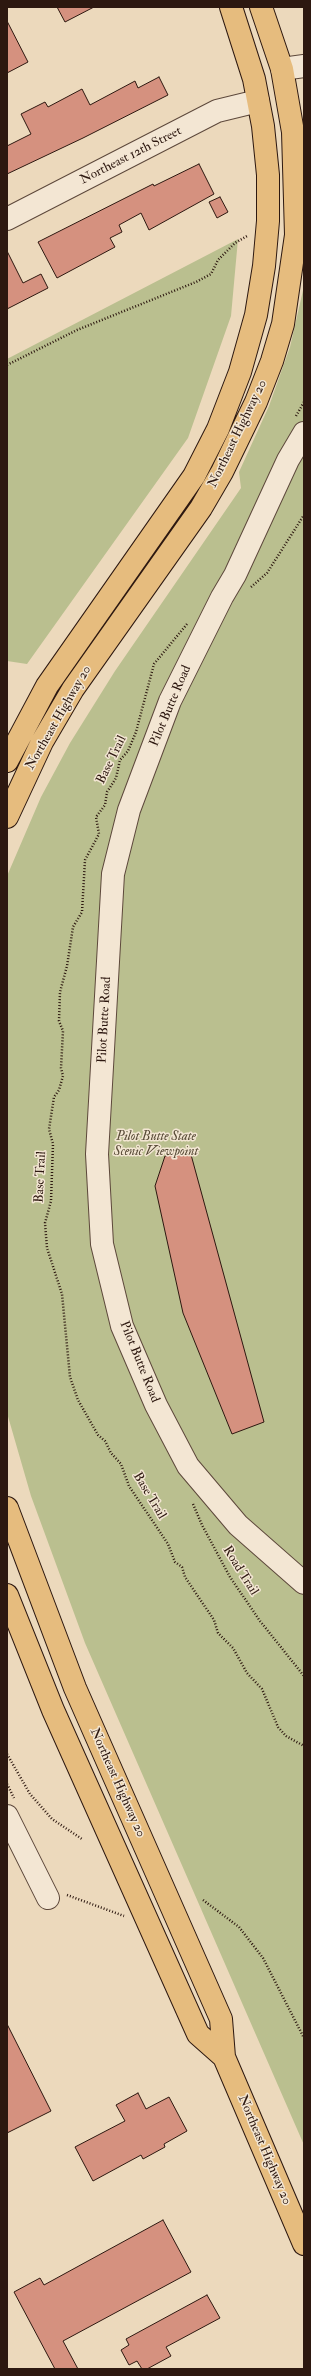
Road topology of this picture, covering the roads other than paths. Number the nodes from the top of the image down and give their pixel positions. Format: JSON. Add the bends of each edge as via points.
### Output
{"nodes":[{"id":1,"x":231,"y":7,"type":"edge"},
{"id":2,"x":261,"y":7,"type":"edge"},
{"id":3,"x":304,"y":66,"type":"edge"},
{"id":4,"x":282,"y":70,"type":"junction"},
{"id":5,"x":258,"y":101,"type":"junction"},
{"id":6,"x":264,"y":126,"type":"junction"},
{"id":7,"x":7,"y":219,"type":"edge"},
{"id":8,"x":300,"y":236,"type":"edge"},
{"id":9,"x":304,"y":433,"type":"edge"},
{"id":10,"x":7,"y":762,"type":"edge"},
{"id":11,"x":7,"y":817,"type":"edge"},
{"id":12,"x":7,"y":1508,"type":"edge"},
{"id":13,"x":304,"y":1583,"type":"edge"},
{"id":14,"x":7,"y":1595,"type":"edge"},
{"id":15,"x":11,"y":1807,"type":"edge"},
{"id":16,"x":54,"y":1895,"type":"road end"},
{"id":17,"x":224,"y":2057,"type":"junction"},
{"id":18,"x":304,"y":2244,"type":"edge"}],
"edges":[{"from":1,"to":5,"type":"main road","name":"Northeast Highway 20","via":[[252,72]]},
{"from":2,"to":4,"type":"main road","name":"Northeast Highway 20"},
{"from":3,"to":4,"type":"street"},
{"from":4,"to":8,"type":"main road","name":"Northeast Highway 20","via":[[293,132]]},
{"from":5,"to":6,"type":"main road","name":"Northeast Highway 20"},
{"from":5,"to":7,"type":"street","name":"Northeast 12th Street","via":[[217,111]]},
{"from":6,"to":8,"type":"main road","via":[[279,166],[280,227],[283,232]]},
{"from":6,"to":10,"type":"main road","name":"Northeast Highway 20","via":[[268,175],[268,221],[264,266],[256,315],[240,372],[218,429],[194,476],[47,686]]},
{"from":8,"to":11,"type":"main road","name":"Northeast Highway 20","via":[[283,324],[270,368],[236,445],[200,508],[73,689],[42,742]]},
{"from":9,"to":13,"type":"street","name":"Pilot Butte Road","via":[[288,460],[235,575],[170,701],[129,810],[113,874],[97,1154],[102,1244],[122,1326],[156,1405],[188,1466],[238,1525]]},
{"from":12,"to":17,"type":"main road","name":"Northeast Highway 20","via":[[75,1688],[221,2019]]},
{"from":14,"to":17,"type":"main road","name":"Northeast Highway 20","via":[[53,1710],[198,2034]]},
{"from":15,"to":16,"type":"street"},
{"from":17,"to":18,"type":"main road","name":"Northeast Highway 20"}]}
